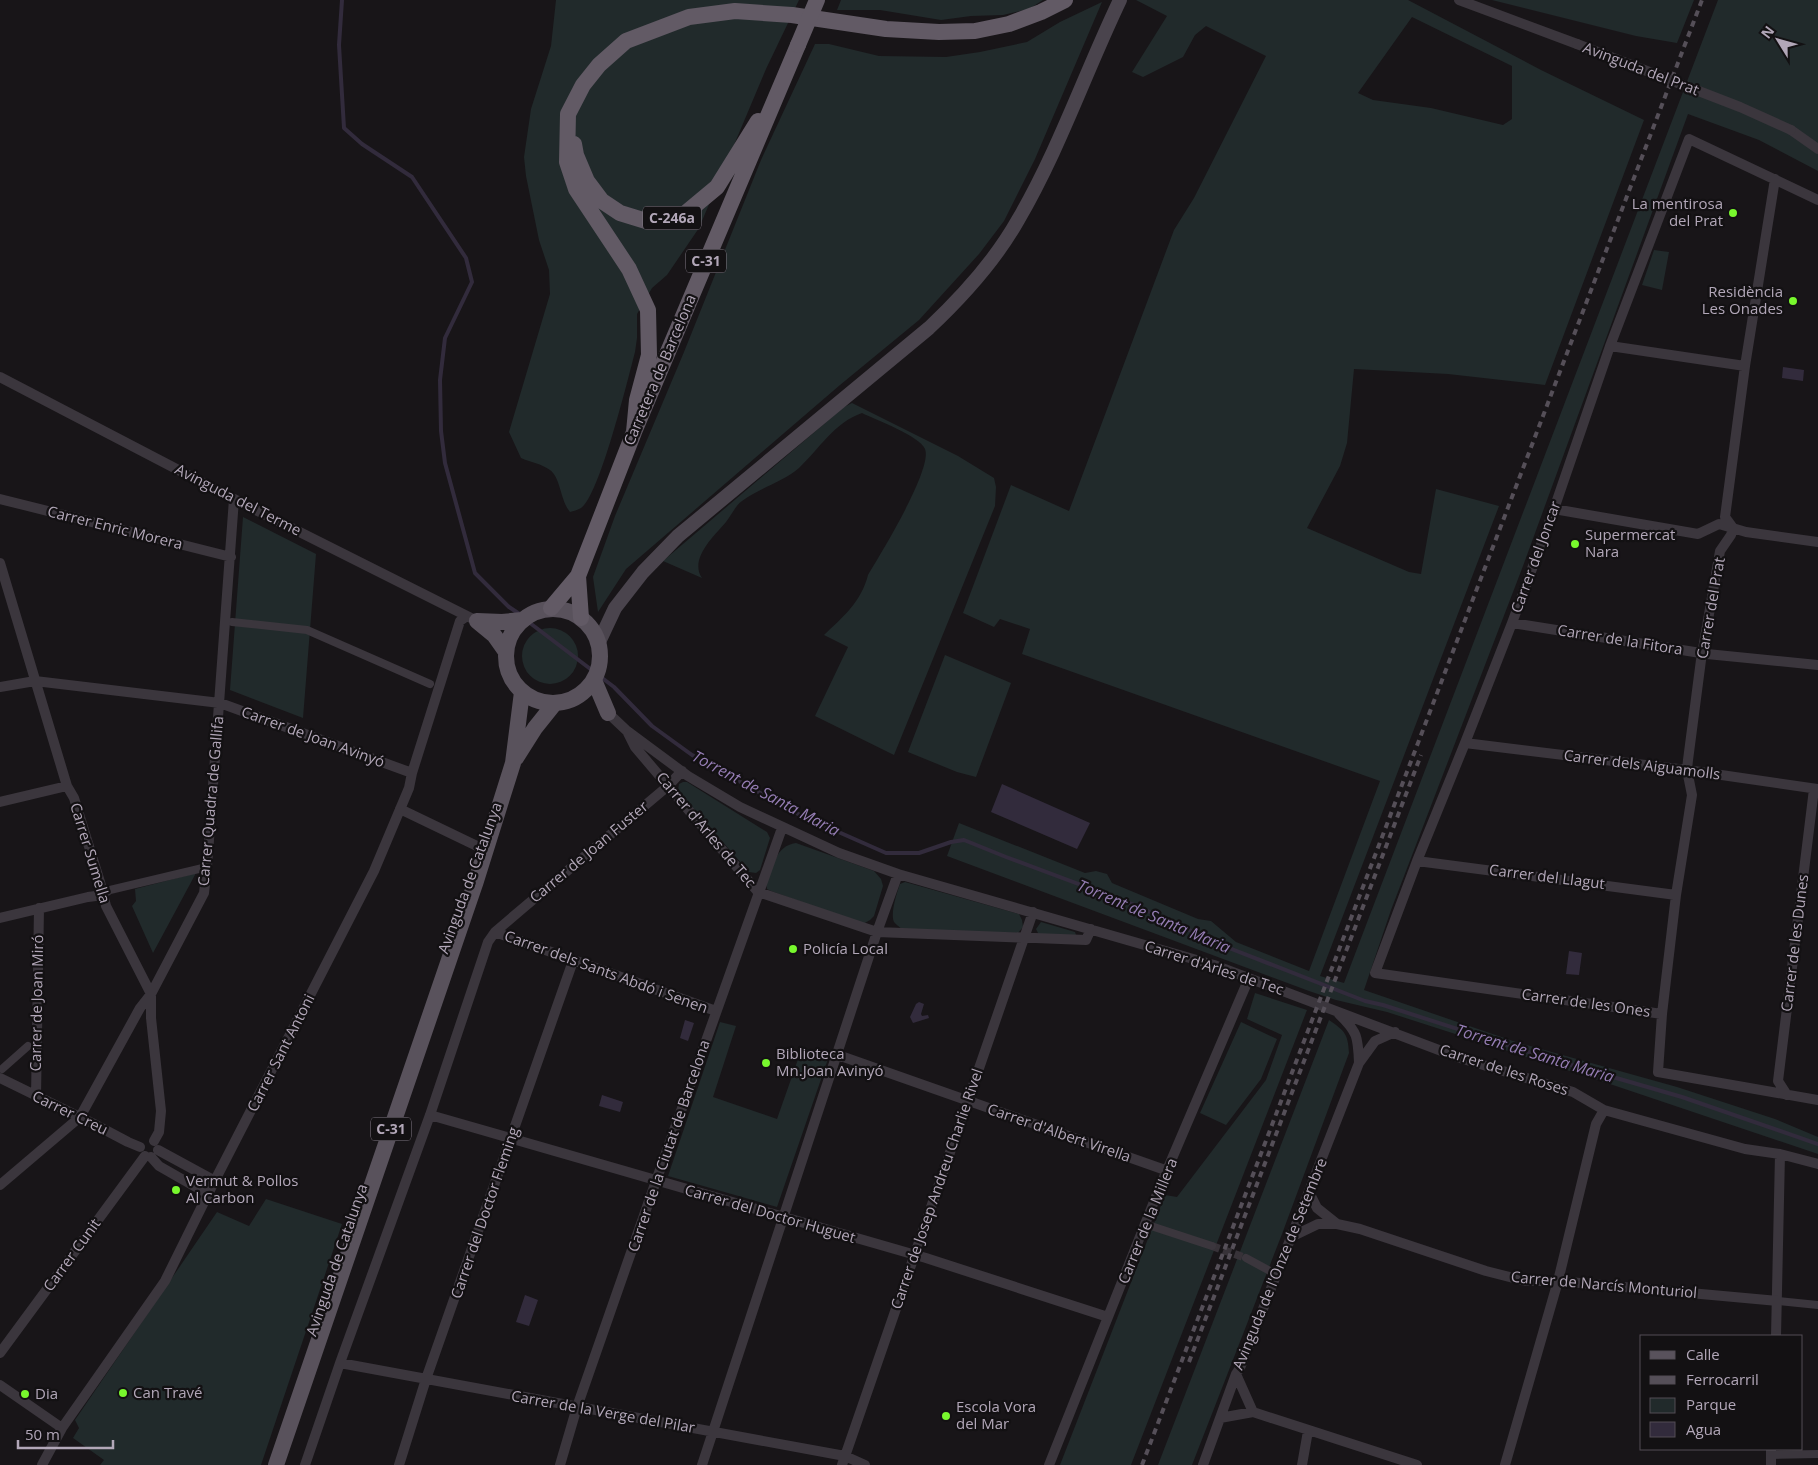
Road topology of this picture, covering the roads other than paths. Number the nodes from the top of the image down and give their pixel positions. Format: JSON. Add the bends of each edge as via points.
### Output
{"nodes":[{"id":1,"x":817,"y":0,"type":"edge"},
{"id":2,"x":1065,"y":0,"type":"edge"},
{"id":3,"x":1120,"y":0,"type":"edge"},
{"id":4,"x":1459,"y":0,"type":"edge"},
{"id":5,"x":779,"y":90,"type":"junction"},
{"id":6,"x":568,"y":114,"type":"junction"},
{"id":7,"x":1818,"y":149,"type":"edge"},
{"id":8,"x":1775,"y":179,"type":"junction"},
{"id":9,"x":1818,"y":200,"type":"edge"},
{"id":10,"x":1610,"y":346,"type":"junction"},
{"id":11,"x":1745,"y":366,"type":"junction"},
{"id":12,"x":0,"y":377,"type":"edge"},
{"id":13,"x":634,"y":432,"type":"junction"},
{"id":14,"x":0,"y":499,"type":"edge"},
{"id":15,"x":234,"y":499,"type":"junction"},
{"id":16,"x":1554,"y":508,"type":"junction"},
{"id":17,"x":1733,"y":528,"type":"junction"},
{"id":18,"x":1818,"y":542,"type":"edge"},
{"id":19,"x":231,"y":557,"type":"junction"},
{"id":20,"x":0,"y":563,"type":"edge"},
{"id":21,"x":578,"y":576,"type":"junction"},
{"id":22,"x":551,"y":608,"type":"junction"},
{"id":23,"x":472,"y":618,"type":"junction"},
{"id":24,"x":524,"y":618,"type":"junction"},
{"id":25,"x":581,"y":618,"type":"junction"},
{"id":26,"x":232,"y":622,"type":"dead end"},
{"id":27,"x":1512,"y":623,"type":"junction"},
{"id":28,"x":599,"y":642,"type":"junction"},
{"id":29,"x":506,"y":652,"type":"junction"},
{"id":30,"x":1705,"y":653,"type":"junction"},
{"id":31,"x":1818,"y":665,"type":"edge"},
{"id":32,"x":596,"y":674,"type":"junction"},
{"id":33,"x":35,"y":681,"type":"junction"},
{"id":34,"x":430,"y":684,"type":"dead end"},
{"id":35,"x":0,"y":688,"type":"edge"},
{"id":36,"x":522,"y":692,"type":"junction"},
{"id":37,"x":577,"y":696,"type":"junction"},
{"id":38,"x":220,"y":703,"type":"junction"},
{"id":39,"x":555,"y":703,"type":"junction"},
{"id":40,"x":608,"y":713,"type":"junction"},
{"id":41,"x":626,"y":730,"type":"junction"},
{"id":42,"x":1465,"y":743,"type":"junction"},
{"id":43,"x":513,"y":763,"type":"junction"},
{"id":44,"x":1687,"y":770,"type":"junction"},
{"id":45,"x":682,"y":771,"type":"junction"},
{"id":46,"x":412,"y":773,"type":"junction"},
{"id":47,"x":67,"y":786,"type":"junction"},
{"id":48,"x":668,"y":786,"type":"junction"},
{"id":49,"x":1816,"y":789,"type":"edge"},
{"id":50,"x":503,"y":792,"type":"junction"},
{"id":51,"x":0,"y":802,"type":"edge"},
{"id":52,"x":400,"y":810,"type":"junction"},
{"id":53,"x":782,"y":828,"type":"junction"},
{"id":54,"x":480,"y":847,"type":"junction"},
{"id":55,"x":1417,"y":860,"type":"junction"},
{"id":56,"x":208,"y":867,"type":"junction"},
{"id":57,"x":898,"y":874,"type":"junction"},
{"id":58,"x":758,"y":892,"type":"junction"},
{"id":59,"x":103,"y":895,"type":"junction"},
{"id":60,"x":1676,"y":895,"type":"junction"},
{"id":61,"x":39,"y":908,"type":"junction"},
{"id":62,"x":1033,"y":912,"type":"junction"},
{"id":63,"x":0,"y":918,"type":"edge"},
{"id":64,"x":1091,"y":929,"type":"junction"},
{"id":65,"x":496,"y":932,"type":"junction"},
{"id":66,"x":877,"y":932,"type":"junction"},
{"id":67,"x":1024,"y":937,"type":"junction"},
{"id":68,"x":573,"y":961,"type":"junction"},
{"id":69,"x":1375,"y":973,"type":"joint"},
{"id":70,"x":1249,"y":978,"type":"junction"},
{"id":71,"x":151,"y":994,"type":"junction"},
{"id":72,"x":1335,"y":1010,"type":"junction"},
{"id":73,"x":716,"y":1011,"type":"junction"},
{"id":74,"x":1662,"y":1014,"type":"junction"},
{"id":75,"x":1395,"y":1032,"type":"junction"},
{"id":76,"x":28,"y":1046,"type":"dead end"},
{"id":77,"x":838,"y":1055,"type":"junction"},
{"id":78,"x":1359,"y":1063,"type":"junction"},
{"id":79,"x":1,"y":1074,"type":"edge"},
{"id":80,"x":1778,"y":1080,"type":"junction"},
{"id":81,"x":1764,"y":1090,"type":"junction"},
{"id":82,"x":1787,"y":1095,"type":"junction"},
{"id":83,"x":36,"y":1097,"type":"junction"},
{"id":84,"x":1818,"y":1100,"type":"edge"},
{"id":85,"x":968,"y":1101,"type":"junction"},
{"id":86,"x":1604,"y":1110,"type":"junction"},
{"id":87,"x":430,"y":1115,"type":"junction"},
{"id":88,"x":80,"y":1117,"type":"junction"},
{"id":89,"x":510,"y":1139,"type":"junction"},
{"id":90,"x":150,"y":1150,"type":"junction"},
{"id":91,"x":1780,"y":1154,"type":"junction"},
{"id":92,"x":1818,"y":1164,"type":"edge"},
{"id":93,"x":1168,"y":1171,"type":"junction"},
{"id":94,"x":215,"y":1181,"type":"junction"},
{"id":95,"x":656,"y":1181,"type":"junction"},
{"id":96,"x":0,"y":1185,"type":"edge"},
{"id":97,"x":1309,"y":1192,"type":"junction"},
{"id":98,"x":208,"y":1194,"type":"junction"},
{"id":99,"x":783,"y":1218,"type":"junction"},
{"id":100,"x":1337,"y":1224,"type":"junction"},
{"id":101,"x":1151,"y":1226,"type":"dead end"},
{"id":102,"x":1291,"y":1237,"type":"junction"},
{"id":103,"x":1212,"y":1246,"type":"tunnel mouth"},
{"id":104,"x":915,"y":1255,"type":"junction"},
{"id":105,"x":1246,"y":1258,"type":"tunnel mouth"},
{"id":106,"x":1270,"y":1271,"type":"dead end"},
{"id":107,"x":1558,"y":1280,"type":"junction"},
{"id":108,"x":1778,"y":1301,"type":"junction"},
{"id":109,"x":1818,"y":1305,"type":"edge"},
{"id":110,"x":1108,"y":1317,"type":"junction"},
{"id":111,"x":1776,"y":1335,"type":"edge"},
{"id":112,"x":0,"y":1353,"type":"edge"},
{"id":113,"x":340,"y":1363,"type":"junction"},
{"id":114,"x":1236,"y":1374,"type":"junction"},
{"id":115,"x":426,"y":1379,"type":"junction"},
{"id":116,"x":0,"y":1385,"type":"edge"},
{"id":117,"x":577,"y":1407,"type":"junction"},
{"id":118,"x":1253,"y":1412,"type":"junction"},
{"id":119,"x":1220,"y":1418,"type":"junction"},
{"id":120,"x":62,"y":1428,"type":"junction"},
{"id":121,"x":1308,"y":1431,"type":"junction"},
{"id":122,"x":714,"y":1432,"type":"junction"},
{"id":123,"x":1818,"y":1454,"type":"edge"},
{"id":124,"x":1771,"y":1456,"type":"edge"},
{"id":125,"x":843,"y":1461,"type":"edge"},
{"id":126,"x":42,"y":1465,"type":"edge"},
{"id":127,"x":267,"y":1465,"type":"edge"},
{"id":128,"x":276,"y":1465,"type":"edge"},
{"id":129,"x":305,"y":1465,"type":"edge"},
{"id":130,"x":399,"y":1465,"type":"edge"},
{"id":131,"x":560,"y":1465,"type":"edge"},
{"id":132,"x":702,"y":1465,"type":"edge"},
{"id":133,"x":865,"y":1465,"type":"edge"},
{"id":134,"x":1049,"y":1465,"type":"edge"},
{"id":135,"x":1202,"y":1465,"type":"edge"},
{"id":136,"x":1302,"y":1465,"type":"edge"},
{"id":137,"x":1417,"y":1465,"type":"edge"},
{"id":138,"x":1505,"y":1465,"type":"edge"}],
"edges":[{"from":1,"to":5,"type":"highway","name":"Carretera de Barcelona","number":"C-31","bridge":true},
{"from":2,"to":6,"type":"highway","via":[[1009,24],[976,31],[886,29],[792,15],[735,11],[689,17],[626,42],[582,85]]},
{"from":3,"to":28,"type":"main road","via":[[1044,170],[1018,221],[988,266],[929,328],[678,536],[643,572],[615,608]]},
{"from":4,"to":7,"type":"street","name":"Avinguda del Prat","bridge":true,"via":[[1740,107],[1791,130]]},
{"from":5,"to":6,"type":"highway","number":"C-246a","via":[[717,186],[682,217],[646,221],[620,213],[602,201],[588,181],[576,154]]},
{"from":5,"to":13,"type":"highway","name":"Carretera de Barcelona","number":"C-31"},
{"from":6,"to":13,"type":"highway","via":[[567,162],[576,189],[629,269],[648,310],[649,355],[637,400]]},
{"from":8,"to":9,"type":"street"},
{"from":8,"to":10,"type":"street","name":"Carrer del Joncar","via":[[1689,140]]},
{"from":8,"to":11,"type":"street"},
{"from":10,"to":11,"type":"street"},
{"from":10,"to":16,"type":"street","name":"Carrer del Joncar"},
{"from":11,"to":17,"type":"street","via":[[1725,517]]},
{"from":12,"to":15,"type":"street","name":"Avinguda del Terme"},
{"from":13,"to":21,"type":"highway","name":"Carretera de Barcelona","number":"C-31"},
{"from":14,"to":19,"type":"street","name":"Carrer Enric Morera"},
{"from":15,"to":19,"type":"street","name":"Carrer Quadra de Gallifa"},
{"from":15,"to":23,"type":"street","name":"Avinguda del Terme"},
{"from":16,"to":17,"type":"street","via":[[1698,534],[1719,524]]},
{"from":16,"to":27,"type":"street","name":"Carrer del Joncar"},
{"from":17,"to":18,"type":"street"},
{"from":17,"to":30,"type":"street","name":"Carrer del Prat","via":[[1720,551]]},
{"from":19,"to":38,"type":"street","name":"Carrer Quadra de Gallifa"},
{"from":20,"to":33,"type":"street","name":"Carrer Sumella"},
{"from":21,"to":22,"type":"highway","number":"C-31"},
{"from":21,"to":25,"type":"highway","number":"C-31"},
{"from":22,"to":24,"type":"main road","via":[[538,610]]},
{"from":22,"to":25,"type":"main road","via":[[567,610]]},
{"from":23,"to":24,"type":"main road","via":[[502,622]]},
{"from":23,"to":29,"type":"main road","via":[[494,635]]},
{"from":23,"to":46,"type":"street","name":"Carrer Sant Antoni","via":[[460,621]]},
{"from":24,"to":29,"type":"main road","via":[[509,637]]},
{"from":25,"to":28,"type":"main road","via":[[592,628]]},
{"from":26,"to":34,"type":"street","via":[[307,630]]},
{"from":27,"to":30,"type":"street","name":"Carrer de la Fitora"},
{"from":27,"to":42,"type":"street","name":"Carrer del Joncar"},
{"from":28,"to":32,"type":"main road"},
{"from":29,"to":36,"type":"main road","via":[[512,680]]},
{"from":30,"to":31,"type":"street","name":"Carrer de la Fitora"},
{"from":30,"to":44,"type":"street","name":"Carrer del Prat"},
{"from":32,"to":37,"type":"main road","via":[[586,690]]},
{"from":32,"to":40,"type":"main road"},
{"from":33,"to":35,"type":"street","name":"Carrer de Joan Avinyó"},
{"from":33,"to":38,"type":"street","name":"Carrer de Joan Avinyó"},
{"from":33,"to":47,"type":"street","name":"Carrer Sumella"},
{"from":36,"to":39,"type":"main road","via":[[543,702]]},
{"from":36,"to":43,"type":"main road","number":"C-31"},
{"from":37,"to":39,"type":"main road"},
{"from":37,"to":40,"type":"main road"},
{"from":38,"to":46,"type":"street","name":"Carrer de Joan Avinyó"},
{"from":38,"to":56,"type":"street","name":"Carrer Quadra de Gallifa"},
{"from":39,"to":43,"type":"main road","number":"C-31"},
{"from":40,"to":41,"type":"street","name":"Carrer d'Arles de Tec"},
{"from":41,"to":45,"type":"street","name":"Carrer d'Arles de Tec"},
{"from":41,"to":48,"type":"street","name":"Carrer d'Arles de Tec","via":[[635,747]]},
{"from":42,"to":44,"type":"street","name":"Carrer dels Aiguamolls"},
{"from":42,"to":55,"type":"street","name":"Carrer del Joncar"},
{"from":43,"to":50,"type":"main road","number":"C-31"},
{"from":44,"to":49,"type":"street","name":"Carrer dels Aiguamolls"},
{"from":44,"to":60,"type":"street","name":"Carrer del Prat","via":[[1692,795]]},
{"from":45,"to":48,"type":"street","name":"Carrer de Joan Fuster"},
{"from":45,"to":53,"type":"street","name":"Carrer d'Arles de Tec","via":[[740,807]]},
{"from":46,"to":52,"type":"street","name":"Carrer Sant Antoni"},
{"from":47,"to":51,"type":"street"},
{"from":47,"to":59,"type":"street","name":"Carrer Sumella","via":[[74,798]]},
{"from":48,"to":58,"type":"street","name":"Carrer d'Arles de Tec"},
{"from":48,"to":65,"type":"street","name":"Carrer de Joan Fuster"},
{"from":49,"to":80,"type":"street","name":"Carrer de les Dunes"},
{"from":50,"to":54,"type":"main road","name":"Avinguda de Catalunya","number":"C-31","via":[[494,807]]},
{"from":50,"to":128,"type":"main road","name":"Avinguda de Catalunya","number":"C-31","via":[[476,884]]},
{"from":52,"to":54,"type":"street"},
{"from":52,"to":94,"type":"street","name":"Carrer Sant Antoni","via":[[374,871]]},
{"from":53,"to":57,"type":"street","name":"Carrer d'Arles de Tec"},
{"from":53,"to":58,"type":"street","name":"Carrer de la Ciutat de Barcelona"},
{"from":54,"to":127,"type":"main road","name":"Avinguda de Catalunya","number":"C-31"},
{"from":55,"to":60,"type":"street","name":"Carrer del Llagut"},
{"from":55,"to":69,"type":"street","name":"Carrer del Joncar"},
{"from":56,"to":59,"type":"street","via":[[110,890]]},
{"from":56,"to":71,"type":"street","name":"Carrer Quadra de Gallifa","via":[[204,893]]},
{"from":57,"to":62,"type":"street","name":"Carrer d'Arles de Tec"},
{"from":57,"to":66,"type":"street"},
{"from":58,"to":66,"type":"street","name":"Carrer d'Arles de Tec"},
{"from":58,"to":73,"type":"street","name":"Carrer de la Ciutat de Barcelona"},
{"from":59,"to":61,"type":"street"},
{"from":59,"to":71,"type":"street","name":"Carrer Sumella"},
{"from":60,"to":74,"type":"street","name":"Carrer del Prat"},
{"from":61,"to":63,"type":"street"},
{"from":61,"to":83,"type":"street","name":"Carrer de Joan Miró"},
{"from":62,"to":64,"type":"street","name":"Carrer d'Arles de Tec"},
{"from":62,"to":67,"type":"street","name":"Carrer de Josep Andreu Charlie Rivel"},
{"from":64,"to":67,"type":"street","name":"Carrer d'Arles de Tec","via":[[1086,940]]},
{"from":64,"to":70,"type":"street","name":"Carrer d'Arles de Tec"},
{"from":65,"to":68,"type":"street","name":"Carrer dels Sants Abdó i Senen"},
{"from":65,"to":87,"type":"street","via":[[488,942]]},
{"from":66,"to":67,"type":"street","name":"Carrer d'Arles de Tec"},
{"from":66,"to":77,"type":"street"},
{"from":67,"to":85,"type":"street","name":"Carrer de Josep Andreu Charlie Rivel"},
{"from":68,"to":73,"type":"street","name":"Carrer dels Sants Abdó i Senen"},
{"from":68,"to":89,"type":"street","name":"Carrer del Doctor Fleming"},
{"from":69,"to":74,"type":"street","name":"Carrer de les Ones"},
{"from":70,"to":72,"type":"street","name":"Carrer d'Arles de Tec"},
{"from":70,"to":93,"type":"street","name":"Carrer de la Millera"},
{"from":71,"to":88,"type":"street","name":"Carrer Quadra de Gallifa","via":[[140,1008]]},
{"from":71,"to":90,"type":"street","name":"Carrer Sumella","via":[[161,1111],[159,1132]]},
{"from":72,"to":75,"type":"street","name":"Carrer de les Roses"},
{"from":72,"to":78,"type":"street","name":"Avinguda de l'Onze de Setembre","via":[[1350,1025],[1358,1040]]},
{"from":73,"to":95,"type":"street","name":"Carrer de la Ciutat de Barcelona"},
{"from":74,"to":81,"type":"street","name":"Carrer de les Ones","via":[[1658,1072]]},
{"from":75,"to":78,"type":"street","name":"Avinguda de l'Onze de Setembre","via":[[1375,1041]]},
{"from":75,"to":86,"type":"street","name":"Carrer de les Roses","via":[[1460,1058],[1573,1092]]},
{"from":76,"to":79,"type":"street"},
{"from":77,"to":85,"type":"street","name":"Carrer d'Albert Virella"},
{"from":77,"to":99,"type":"street"},
{"from":78,"to":97,"type":"street","name":"Avinguda de l'Onze de Setembre"},
{"from":79,"to":83,"type":"street","name":"Carrer Creu"},
{"from":80,"to":81,"type":"street"},
{"from":80,"to":82,"type":"street"},
{"from":81,"to":82,"type":"street","name":"Carrer de les Ones"},
{"from":82,"to":84,"type":"street","name":"Carrer de les Ones"},
{"from":83,"to":88,"type":"street","name":"Carrer Creu"},
{"from":85,"to":93,"type":"street","name":"Carrer d'Albert Virella"},
{"from":85,"to":104,"type":"street","name":"Carrer de Josep Andreu Charlie Rivel"},
{"from":86,"to":91,"type":"street","name":"Carrer de les Roses","via":[[1745,1149]]},
{"from":86,"to":107,"type":"street","via":[[1596,1124]]},
{"from":87,"to":89,"type":"street","name":"Carrer del Doctor Huguet"},
{"from":87,"to":113,"type":"street"},
{"from":88,"to":90,"type":"street","name":"Carrer Creu"},
{"from":88,"to":96,"type":"street","name":"Carrer Quadra de Gallifa"},
{"from":89,"to":95,"type":"street","name":"Carrer del Doctor Huguet"},
{"from":89,"to":115,"type":"street","name":"Carrer del Doctor Fleming"},
{"from":90,"to":94,"type":"street","name":"Carrer Creu"},
{"from":90,"to":98,"type":"street","name":"Carrer Creu","via":[[160,1166]]},
{"from":90,"to":112,"type":"street","name":"Carrer Cunit"},
{"from":91,"to":92,"type":"street","name":"Carrer de les Roses"},
{"from":91,"to":108,"type":"street"},
{"from":93,"to":110,"type":"street","name":"Carrer de la Millera"},
{"from":94,"to":98,"type":"street","name":"Carrer Sant Antoni"},
{"from":95,"to":99,"type":"street","name":"Carrer del Doctor Huguet"},
{"from":95,"to":117,"type":"street","name":"Carrer de la Ciutat de Barcelona"},
{"from":97,"to":100,"type":"street","name":"Carrer de Narcís Monturiol","via":[[1317,1208]]},
{"from":97,"to":102,"type":"street","name":"Avinguda de l'Onze de Setembre"},
{"from":98,"to":120,"type":"street","name":"Carrer Sant Antoni","via":[[165,1281]]},
{"from":99,"to":104,"type":"street","name":"Carrer del Doctor Huguet"},
{"from":99,"to":122,"type":"street"},
{"from":100,"to":102,"type":"street","name":"Carrer de Narcís Monturiol","via":[[1318,1224]]},
{"from":100,"to":107,"type":"street","name":"Carrer de Narcís Monturiol","via":[[1525,1281]]},
{"from":101,"to":103,"type":"street"},
{"from":102,"to":114,"type":"street","name":"Avinguda de l'Onze de Setembre"},
{"from":104,"to":110,"type":"street","name":"Carrer del Doctor Huguet"},
{"from":104,"to":125,"type":"street","name":"Carrer de Josep Andreu Charlie Rivel"},
{"from":105,"to":106,"type":"street"},
{"from":107,"to":108,"type":"street","name":"Carrer de Narcís Monturiol"},
{"from":107,"to":138,"type":"street"},
{"from":108,"to":109,"type":"street","name":"Carrer de Narcís Monturiol"},
{"from":108,"to":111,"type":"street"},
{"from":110,"to":134,"type":"street","name":"Carrer de la Millera"},
{"from":113,"to":115,"type":"street","name":"Carrer de la Verge del Pilar"},
{"from":113,"to":129,"type":"street"},
{"from":114,"to":118,"type":"street"},
{"from":114,"to":119,"type":"street","name":"Avinguda de l'Onze de Setembre"},
{"from":115,"to":117,"type":"street","name":"Carrer de la Verge del Pilar"},
{"from":115,"to":130,"type":"street","name":"Carrer del Doctor Fleming"},
{"from":116,"to":120,"type":"street"},
{"from":117,"to":122,"type":"street","name":"Carrer de la Verge del Pilar"},
{"from":117,"to":131,"type":"street","name":"Carrer de la Ciutat de Barcelona"},
{"from":118,"to":119,"type":"street"},
{"from":118,"to":121,"type":"street"},
{"from":119,"to":135,"type":"street","name":"Avinguda de l'Onze de Setembre"},
{"from":120,"to":126,"type":"street","name":"Carrer Sant Antoni"},
{"from":121,"to":136,"type":"street"},
{"from":121,"to":137,"type":"street"},
{"from":122,"to":125,"type":"street","name":"Carrer de la Verge del Pilar"},
{"from":122,"to":132,"type":"street"},
{"from":123,"to":124,"type":"street"},
{"from":125,"to":133,"type":"street","name":"Carrer de la Verge del Pilar"}]}
